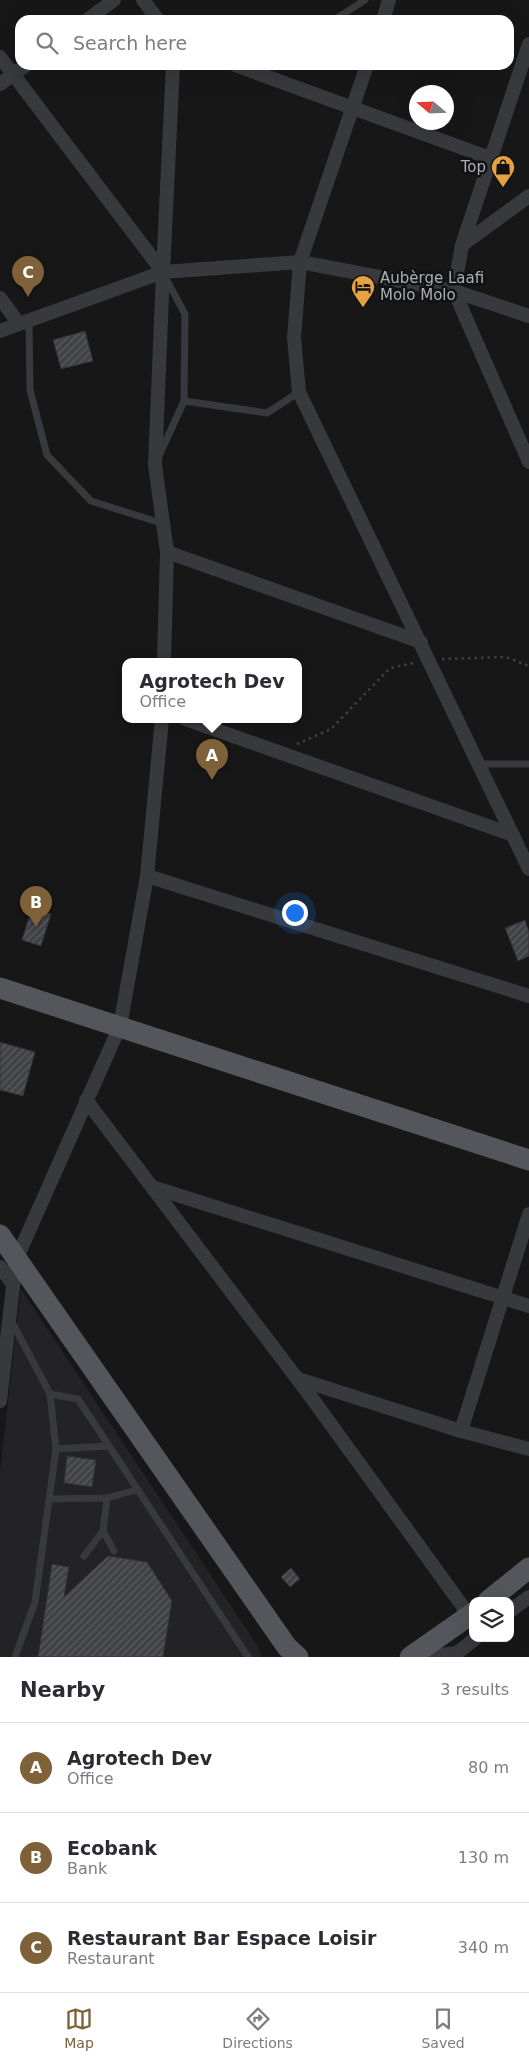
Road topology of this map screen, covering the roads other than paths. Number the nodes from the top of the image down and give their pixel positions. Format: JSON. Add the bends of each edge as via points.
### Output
{"nodes":[{"id":1,"x":114,"y":0,"type":"edge"},
{"id":2,"x":143,"y":0,"type":"edge"},
{"id":3,"x":365,"y":0,"type":"edge"},
{"id":4,"x":389,"y":0,"type":"edge"},
{"id":5,"x":94,"y":15,"type":"edge"},
{"id":6,"x":154,"y":15,"type":"edge"},
{"id":7,"x":342,"y":15,"type":"edge"},
{"id":8,"x":384,"y":15,"type":"edge"},
{"id":9,"x":529,"y":44,"type":"edge"},
{"id":10,"x":0,"y":57,"type":"edge"},
{"id":11,"x":19,"y":70,"type":"edge"},
{"id":12,"x":174,"y":70,"type":"edge"},
{"id":13,"x":261,"y":70,"type":"edge"},
{"id":14,"x":365,"y":70,"type":"edge"},
{"id":15,"x":13,"y":74,"type":"junction"},
{"id":16,"x":0,"y":84,"type":"edge"},
{"id":17,"x":352,"y":108,"type":"junction"},
{"id":18,"x":490,"y":158,"type":"junction"},
{"id":19,"x":529,"y":196,"type":"edge"},
{"id":20,"x":462,"y":245,"type":"junction"},
{"id":21,"x":300,"y":262,"type":"junction"},
{"id":22,"x":162,"y":272,"type":"junction"},
{"id":23,"x":454,"y":291,"type":"junction"},
{"id":24,"x":0,"y":298,"type":"edge"},
{"id":25,"x":529,"y":316,"type":"edge"},
{"id":26,"x":24,"y":323,"type":"junction"},
{"id":27,"x":0,"y":331,"type":"edge"},
{"id":28,"x":299,"y":392,"type":"junction"},
{"id":29,"x":184,"y":401,"type":"junction"},
{"id":30,"x":529,"y":462,"type":"edge"},
{"id":31,"x":155,"y":465,"type":"junction"},
{"id":32,"x":164,"y":524,"type":"junction"},
{"id":33,"x":167,"y":552,"type":"junction"},
{"id":34,"x":421,"y":642,"type":"junction"},
{"id":35,"x":164,"y":658,"type":"edge"},
{"id":36,"x":162,"y":723,"type":"edge"},
{"id":37,"x":196,"y":723,"type":"edge"},
{"id":38,"x":478,"y":764,"type":"junction"},
{"id":39,"x":529,"y":764,"type":"edge"},
{"id":40,"x":513,"y":835,"type":"junction"},
{"id":41,"x":529,"y":869,"type":"edge"},
{"id":42,"x":147,"y":876,"type":"junction"},
{"id":43,"x":0,"y":988,"type":"edge"},
{"id":44,"x":529,"y":996,"type":"edge"},
{"id":45,"x":120,"y":1026,"type":"junction"},
{"id":46,"x":86,"y":1100,"type":"junction"},
{"id":47,"x":529,"y":1160,"type":"edge"},
{"id":48,"x":152,"y":1187,"type":"junction"},
{"id":49,"x":529,"y":1214,"type":"edge"},
{"id":50,"x":0,"y":1236,"type":"edge"},
{"id":51,"x":8,"y":1263,"type":"edge"},
{"id":52,"x":502,"y":1298,"type":"junction"},
{"id":53,"x":529,"y":1306,"type":"edge"},
{"id":54,"x":10,"y":1318,"type":"junction"},
{"id":55,"x":298,"y":1379,"type":"junction"},
{"id":56,"x":50,"y":1394,"type":"junction"},
{"id":57,"x":0,"y":1401,"type":"edge"},
{"id":58,"x":461,"y":1430,"type":"junction"},
{"id":59,"x":107,"y":1446,"type":"junction"},
{"id":60,"x":56,"y":1449,"type":"junction"},
{"id":61,"x":529,"y":1449,"type":"edge"},
{"id":62,"x":136,"y":1490,"type":"junction"},
{"id":63,"x":107,"y":1498,"type":"junction"},
{"id":64,"x":49,"y":1499,"type":"junction"},
{"id":65,"x":103,"y":1530,"type":"junction"},
{"id":66,"x":114,"y":1551,"type":"dead end"},
{"id":67,"x":84,"y":1556,"type":"dead end"},
{"id":68,"x":529,"y":1568,"type":"edge"},
{"id":69,"x":493,"y":1597,"type":"edge"},
{"id":70,"x":529,"y":1597,"type":"edge"},
{"id":71,"x":514,"y":1608,"type":"edge"},
{"id":72,"x":469,"y":1611,"type":"edge"},
{"id":73,"x":469,"y":1615,"type":"edge"},
{"id":74,"x":471,"y":1642,"type":"edge"},
{"id":75,"x":291,"y":1654,"type":"edge"},
{"id":76,"x":15,"y":1657,"type":"edge"},
{"id":77,"x":248,"y":1657,"type":"edge"},
{"id":78,"x":410,"y":1657,"type":"edge"},
{"id":79,"x":423,"y":1657,"type":"edge"}],
"edges":[{"from":1,"to":5,"type":"street"},
{"from":2,"to":6,"type":"street"},
{"from":3,"to":7,"type":"lane"},
{"from":4,"to":8,"type":"street"},
{"from":9,"to":18,"type":"street"},
{"from":10,"to":15,"type":"street"},
{"from":11,"to":15,"type":"street"},
{"from":12,"to":22,"type":"street"},
{"from":13,"to":17,"type":"street"},
{"from":14,"to":17,"type":"street"},
{"from":15,"to":16,"type":"street"},
{"from":15,"to":22,"type":"street"},
{"from":17,"to":18,"type":"street"},
{"from":17,"to":21,"type":"street"},
{"from":18,"to":20,"type":"street"},
{"from":19,"to":20,"type":"street"},
{"from":20,"to":23,"type":"street"},
{"from":21,"to":22,"type":"street"},
{"from":21,"to":23,"type":"street"},
{"from":21,"to":28,"type":"street","via":[[294,338]]},
{"from":22,"to":26,"type":"street"},
{"from":22,"to":29,"type":"lane","via":[[184,314]]},
{"from":22,"to":31,"type":"street"},
{"from":23,"to":25,"type":"street"},
{"from":23,"to":30,"type":"street"},
{"from":24,"to":26,"type":"street"},
{"from":26,"to":27,"type":"street"},
{"from":26,"to":32,"type":"lane","via":[[30,390],[47,455],[91,501]]},
{"from":28,"to":29,"type":"lane","via":[[267,413]]},
{"from":28,"to":34,"type":"street"},
{"from":29,"to":31,"type":"lane"},
{"from":31,"to":32,"type":"street"},
{"from":32,"to":33,"type":"street"},
{"from":33,"to":34,"type":"street"},
{"from":33,"to":35,"type":"street"},
{"from":34,"to":38,"type":"street"},
{"from":36,"to":42,"type":"street"},
{"from":37,"to":40,"type":"street"},
{"from":38,"to":39,"type":"lane"},
{"from":38,"to":40,"type":"street"},
{"from":40,"to":41,"type":"street"},
{"from":42,"to":44,"type":"street"},
{"from":42,"to":45,"type":"street"},
{"from":43,"to":45,"type":"main road"},
{"from":45,"to":46,"type":"street"},
{"from":45,"to":47,"type":"main road"},
{"from":46,"to":48,"type":"street"},
{"from":46,"to":51,"type":"street"},
{"from":48,"to":52,"type":"street"},
{"from":48,"to":55,"type":"street"},
{"from":49,"to":52,"type":"street"},
{"from":50,"to":51,"type":"main road"},
{"from":51,"to":54,"type":"street","via":[[13,1284]]},
{"from":51,"to":75,"type":"main road"},
{"from":52,"to":53,"type":"street"},
{"from":52,"to":58,"type":"street"},
{"from":54,"to":56,"type":"lane"},
{"from":54,"to":57,"type":"street"},
{"from":55,"to":58,"type":"street"},
{"from":55,"to":72,"type":"street"},
{"from":56,"to":59,"type":"lane","via":[[78,1399]]},
{"from":56,"to":60,"type":"lane"},
{"from":58,"to":61,"type":"street"},
{"from":59,"to":60,"type":"lane"},
{"from":59,"to":62,"type":"lane"},
{"from":60,"to":64,"type":"lane"},
{"from":62,"to":63,"type":"lane"},
{"from":62,"to":77,"type":"lane"},
{"from":63,"to":64,"type":"lane"},
{"from":63,"to":65,"type":"lane"},
{"from":64,"to":76,"type":"lane","via":[[35,1602]]},
{"from":65,"to":66,"type":"lane"},
{"from":65,"to":67,"type":"lane"},
{"from":68,"to":69,"type":"main road"},
{"from":70,"to":71,"type":"street"},
{"from":73,"to":78,"type":"main road"},
{"from":74,"to":79,"type":"street","via":[[457,1653]]}]}
